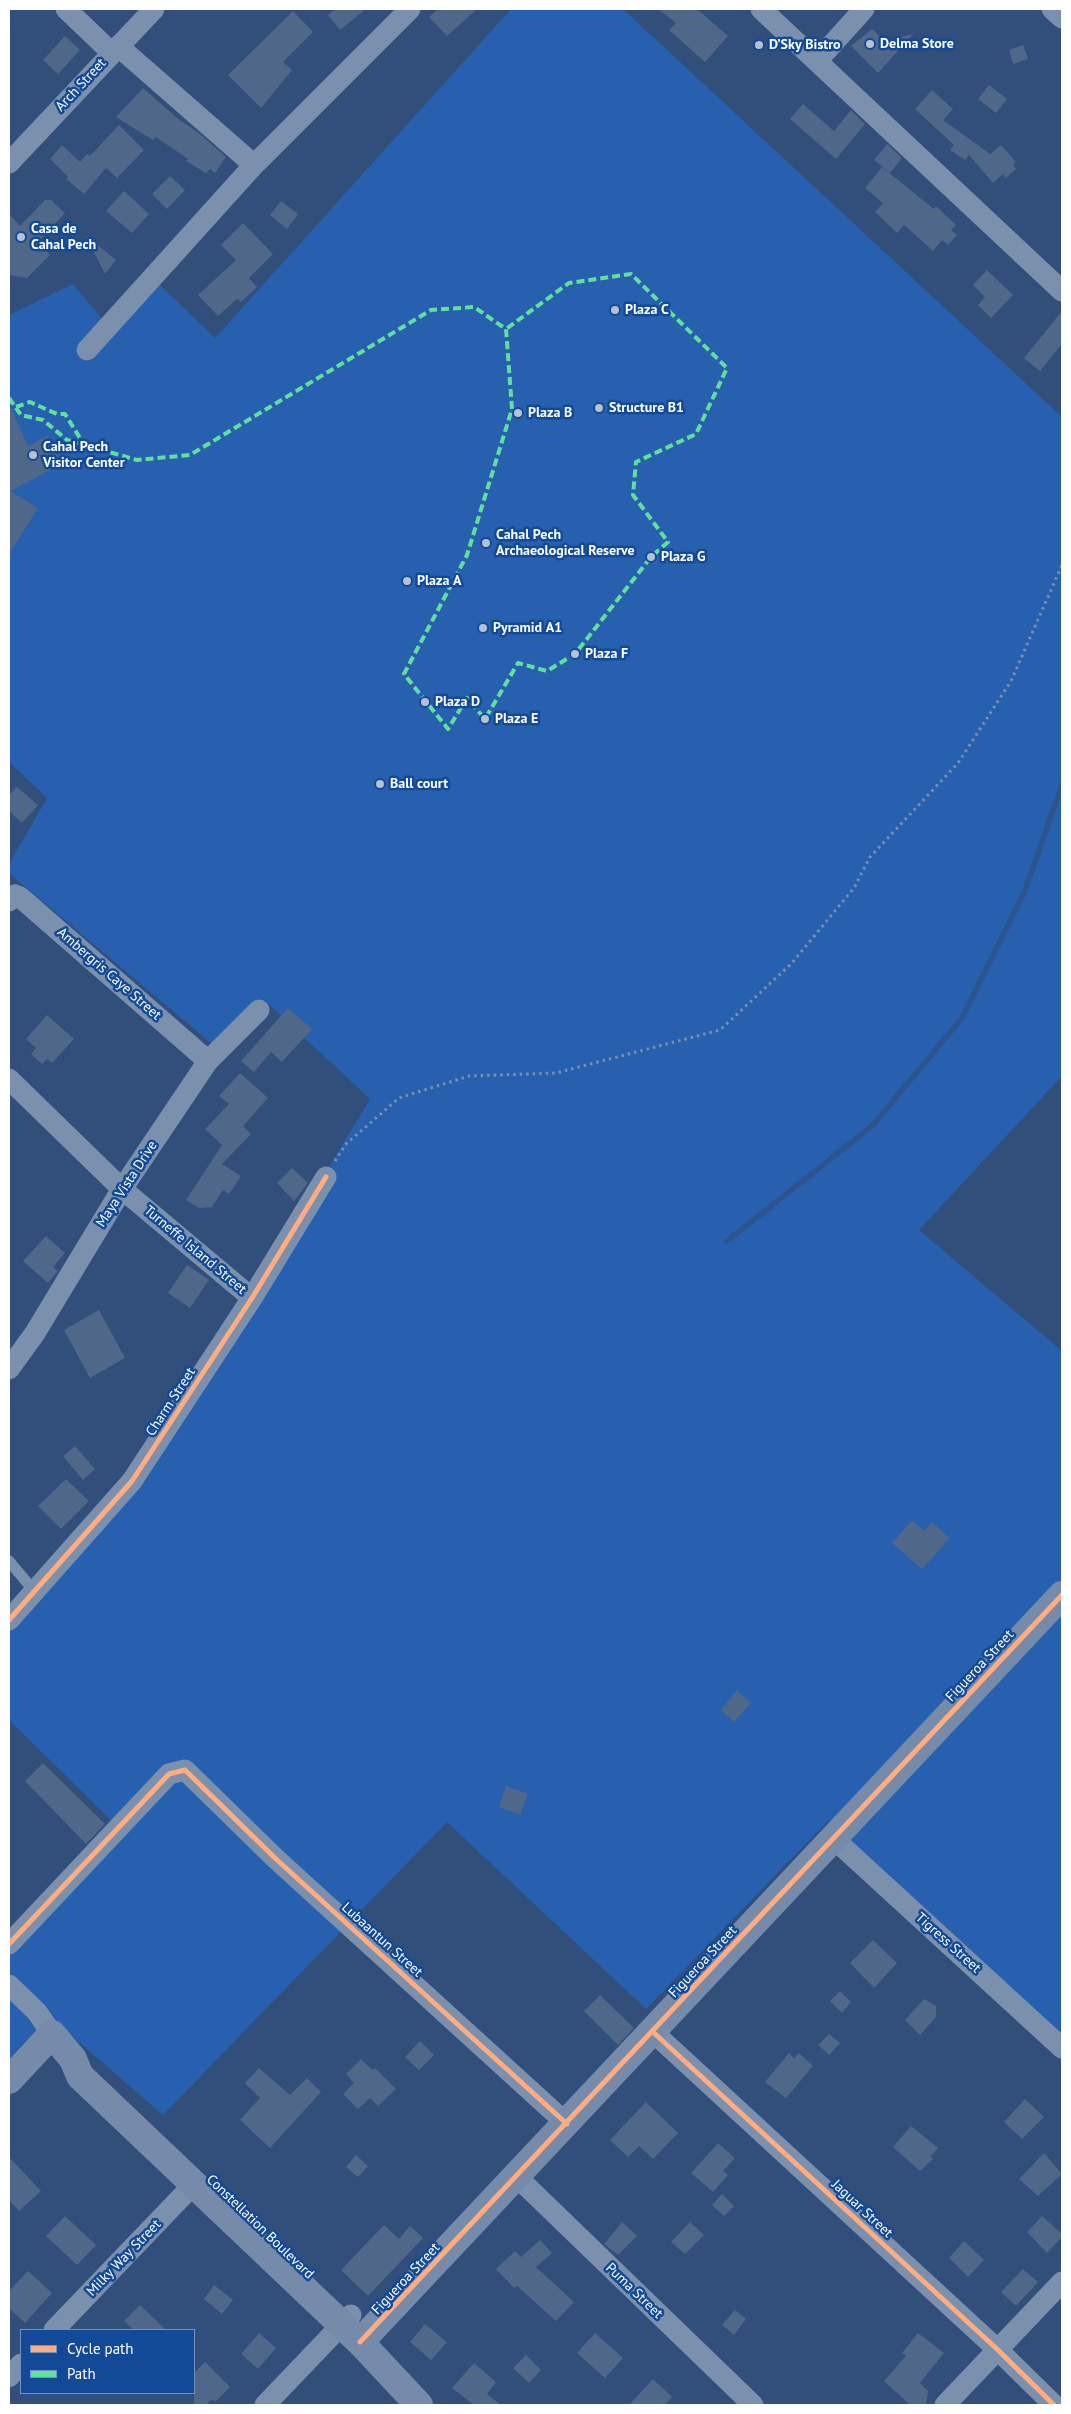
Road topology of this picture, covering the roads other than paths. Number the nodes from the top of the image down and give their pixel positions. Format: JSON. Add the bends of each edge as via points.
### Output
{"nodes":[{"id":1,"x":66,"y":9,"type":"edge"},
{"id":2,"x":154,"y":9,"type":"edge"},
{"id":3,"x":410,"y":9,"type":"edge"},
{"id":4,"x":761,"y":9,"type":"edge"},
{"id":5,"x":864,"y":9,"type":"edge"},
{"id":6,"x":1052,"y":9,"type":"edge"},
{"id":7,"x":1062,"y":18,"type":"edge"},
{"id":8,"x":115,"y":50,"type":"junction"},
{"id":9,"x":818,"y":60,"type":"junction"},
{"id":10,"x":9,"y":163,"type":"edge"},
{"id":11,"x":254,"y":166,"type":"junction"},
{"id":12,"x":1062,"y":291,"type":"edge"},
{"id":13,"x":87,"y":350,"type":"dead end"},
{"id":14,"x":11,"y":894,"type":"edge"},
{"id":15,"x":259,"y":1010,"type":"dead end"},
{"id":16,"x":208,"y":1061,"type":"junction"},
{"id":17,"x":9,"y":1079,"type":"edge"},
{"id":18,"x":326,"y":1177,"type":"road end"},
{"id":19,"x":122,"y":1189,"type":"junction"},
{"id":20,"x":252,"y":1298,"type":"junction"},
{"id":21,"x":9,"y":1369,"type":"edge"},
{"id":22,"x":9,"y":1561,"type":"edge"},
{"id":23,"x":35,"y":1592,"type":"junction"},
{"id":24,"x":1062,"y":1595,"type":"edge"},
{"id":25,"x":9,"y":1620,"type":"edge"},
{"id":26,"x":833,"y":1838,"type":"junction"},
{"id":27,"x":9,"y":1944,"type":"edge"},
{"id":28,"x":9,"y":1984,"type":"edge"},
{"id":29,"x":653,"y":2032,"type":"junction"},
{"id":30,"x":52,"y":2034,"type":"junction"},
{"id":31,"x":1062,"y":2048,"type":"edge"},
{"id":32,"x":73,"y":2059,"type":"junction"},
{"id":33,"x":9,"y":2080,"type":"edge"},
{"id":34,"x":567,"y":2124,"type":"junction"},
{"id":35,"x":516,"y":2176,"type":"junction"},
{"id":36,"x":193,"y":2185,"type":"junction"},
{"id":37,"x":1062,"y":2282,"type":"edge"},
{"id":38,"x":55,"y":2329,"type":"edge"},
{"id":39,"x":355,"y":2329,"type":"junction"},
{"id":40,"x":998,"y":2350,"type":"junction"},
{"id":41,"x":20,"y":2365,"type":"edge"},
{"id":42,"x":9,"y":2377,"type":"edge"},
{"id":43,"x":265,"y":2405,"type":"edge"},
{"id":44,"x":419,"y":2405,"type":"edge"},
{"id":45,"x":441,"y":2405,"type":"edge"},
{"id":46,"x":753,"y":2405,"type":"edge"},
{"id":47,"x":945,"y":2405,"type":"edge"},
{"id":48,"x":1054,"y":2405,"type":"edge"}],
"edges":[{"from":1,"to":8,"type":"street"},
{"from":2,"to":8,"type":"street","name":"Arch Street"},
{"from":3,"to":11,"type":"street"},
{"from":4,"to":9,"type":"street"},
{"from":5,"to":9,"type":"street"},
{"from":6,"to":7,"type":"street"},
{"from":8,"to":10,"type":"street","name":"Arch Street"},
{"from":8,"to":11,"type":"street"},
{"from":9,"to":12,"type":"street"},
{"from":11,"to":13,"type":"street"},
{"from":14,"to":16,"type":"street","name":"Ambergris Caye Street"},
{"from":15,"to":16,"type":"street","name":"Maya Vista Drive"},
{"from":16,"to":19,"type":"street","name":"Maya Vista Drive"},
{"from":17,"to":19,"type":"street","name":"Turneffe Island Street"},
{"from":18,"to":20,"type":"street","name":"Charm Street"},
{"from":19,"to":20,"type":"street","name":"Turneffe Island Street"},
{"from":19,"to":21,"type":"street","name":"Maya Vista Drive","via":[[35,1333]]},
{"from":20,"to":23,"type":"street","name":"Charm Street","via":[[132,1482]]},
{"from":22,"to":23,"type":"lane"},
{"from":23,"to":25,"type":"street","name":"Charm Street"},
{"from":24,"to":26,"type":"street","name":"Figueroa Street"},
{"from":26,"to":29,"type":"street","name":"Figueroa Street"},
{"from":26,"to":31,"type":"street","name":"Tigress Street"},
{"from":27,"to":34,"type":"street","name":"Lubaantun Street","via":[[169,1774],[185,1770],[284,1866]]},
{"from":28,"to":30,"type":"street","via":[[37,2012]]},
{"from":29,"to":34,"type":"street","name":"Figueroa Street"},
{"from":29,"to":40,"type":"street","name":"Jaguar Street"},
{"from":30,"to":32,"type":"street","name":"Constellation Boulevard"},
{"from":30,"to":33,"type":"street"},
{"from":32,"to":36,"type":"street","name":"Constellation Boulevard","via":[[80,2076]]},
{"from":32,"to":39,"type":"street","name":"Constellation Boulevard","via":[[95,2067]]},
{"from":34,"to":35,"type":"street","name":"Figueroa Street"},
{"from":35,"to":39,"type":"street","name":"Figueroa Street"},
{"from":35,"to":46,"type":"street","name":"Puma Street"},
{"from":36,"to":38,"type":"street","name":"Milky Way Street"},
{"from":36,"to":39,"type":"street","name":"Constellation Boulevard"},
{"from":37,"to":40,"type":"street"},
{"from":39,"to":43,"type":"street","via":[[329,2340]]},
{"from":39,"to":44,"type":"street","name":"Constellation Boulevard"},
{"from":39,"to":45,"type":"street","name":"Constellation Boulevard"},
{"from":40,"to":47,"type":"street"},
{"from":40,"to":48,"type":"street","name":"Jaguar Street"},
{"from":41,"to":42,"type":"street"}]}
